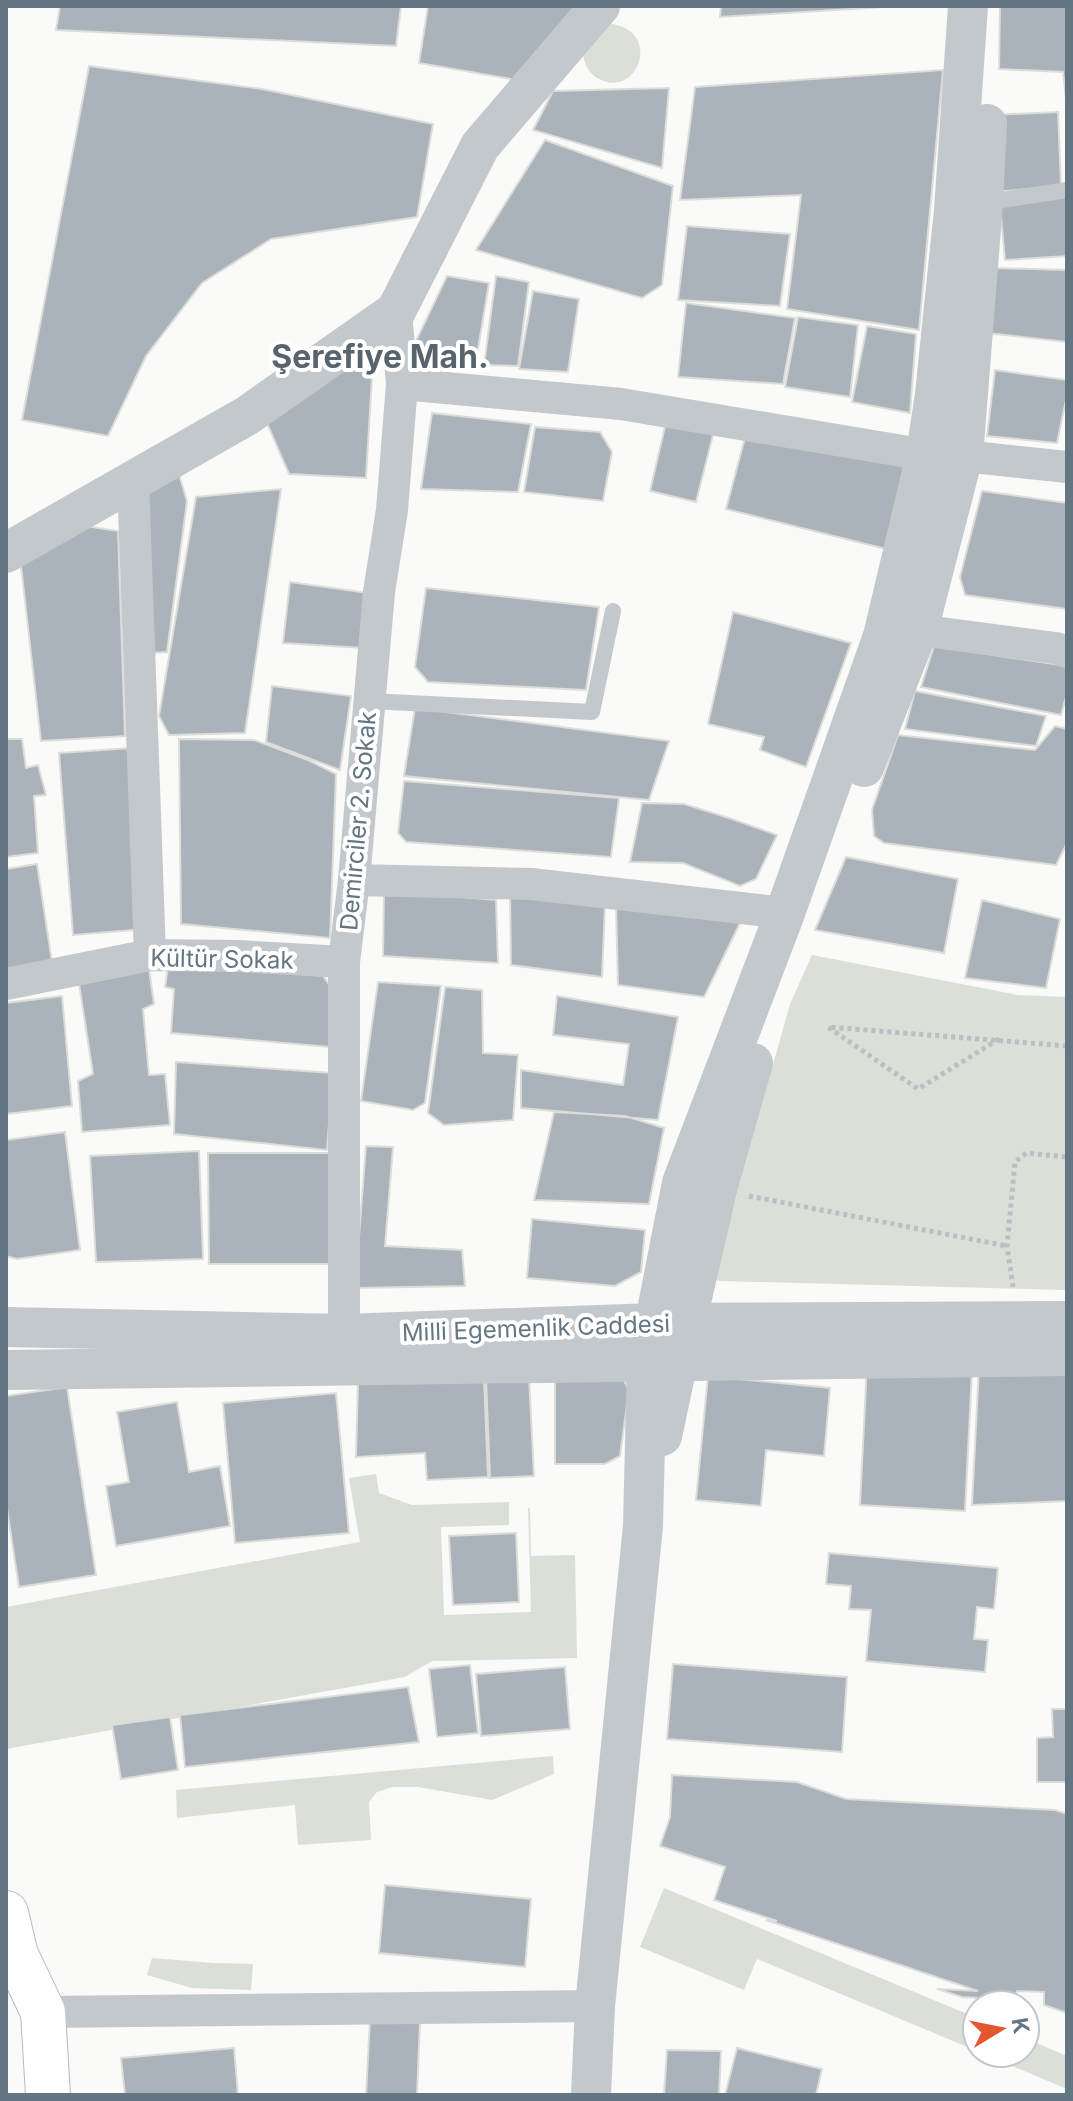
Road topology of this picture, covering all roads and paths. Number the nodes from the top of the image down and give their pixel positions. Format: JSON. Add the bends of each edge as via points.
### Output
{"nodes":[{"id":1,"x":600,"y":6,"type":"edge"},
{"id":2,"x":968,"y":6,"type":"edge"},
{"id":3,"x":992,"y":6,"type":"edge"},
{"id":4,"x":1067,"y":190,"type":"edge"},
{"id":5,"x":969,"y":206,"type":"junction"},
{"id":6,"x":396,"y":311,"type":"junction"},
{"id":7,"x":402,"y":384,"type":"junction"},
{"id":8,"x":945,"y":455,"type":"junction"},
{"id":9,"x":1067,"y":467,"type":"edge"},
{"id":10,"x":133,"y":479,"type":"junction"},
{"id":11,"x":6,"y":553,"type":"edge"},
{"id":12,"x":613,"y":611,"type":"dead end"},
{"id":13,"x":918,"y":630,"type":"junction"},
{"id":14,"x":1067,"y":652,"type":"edge"},
{"id":15,"x":369,"y":701,"type":"junction"},
{"id":16,"x":354,"y":880,"type":"junction"},
{"id":17,"x":785,"y":913,"type":"junction"},
{"id":18,"x":150,"y":955,"type":"junction"},
{"id":19,"x":344,"y":962,"type":"junction"},
{"id":20,"x":6,"y":984,"type":"edge"},
{"id":21,"x":999,"y":1039,"type":"junction"},
{"id":22,"x":1067,"y":1046,"type":"edge"},
{"id":23,"x":1067,"y":1157,"type":"edge"},
{"id":24,"x":717,"y":1190,"type":"junction"},
{"id":25,"x":1007,"y":1246,"type":"junction"},
{"id":26,"x":1017,"y":1320,"type":"junction"},
{"id":27,"x":1067,"y":1321,"type":"edge"},
{"id":28,"x":670,"y":1323,"type":"junction"},
{"id":29,"x":6,"y":1327,"type":"edge"},
{"id":30,"x":344,"y":1334,"type":"junction"},
{"id":31,"x":1067,"y":1356,"type":"edge"},
{"id":32,"x":663,"y":1362,"type":"junction"},
{"id":33,"x":6,"y":1370,"type":"edge"},
{"id":34,"x":6,"y":1913,"type":"edge"},
{"id":35,"x":595,"y":2006,"type":"junction"},
{"id":36,"x":43,"y":2012,"type":"junction"},
{"id":37,"x":48,"y":2095,"type":"edge"},
{"id":38,"x":591,"y":2095,"type":"edge"}],
"edges":[{"from":1,"to":6,"type":"street","via":[[480,146]]},
{"from":2,"to":5,"type":"street"},
{"from":3,"to":5,"type":"street"},
{"from":4,"to":5,"type":"lane"},
{"from":5,"to":8,"type":"street"},
{"from":6,"to":7,"type":"street","name":"Demirciler 2. Sokak"},
{"from":6,"to":10,"type":"street","via":[[248,415]]},
{"from":7,"to":8,"type":"street","via":[[621,404]]},
{"from":7,"to":15,"type":"street","name":"Demirciler 2. Sokak"},
{"from":8,"to":9,"type":"street"},
{"from":8,"to":13,"type":"street"},
{"from":8,"to":17,"type":"street"},
{"from":10,"to":11,"type":"street"},
{"from":10,"to":18,"type":"street"},
{"from":12,"to":15,"type":"lane","via":[[592,712]]},
{"from":13,"to":14,"type":"street"},
{"from":13,"to":24,"type":"street","via":[[763,1028]]},
{"from":15,"to":16,"type":"street","name":"Demirciler 2. Sokak"},
{"from":16,"to":17,"type":"street","via":[[531,884]]},
{"from":16,"to":19,"type":"street","name":"Demirciler 2. Sokak"},
{"from":17,"to":28,"type":"street","via":[[682,1183]]},
{"from":18,"to":19,"type":"street","name":"Kültür Sokak"},
{"from":18,"to":20,"type":"street","name":"Kültür Sokak"},
{"from":19,"to":30,"type":"street","name":"Demirciler 2. Sokak"},
{"from":21,"to":21,"type":"path","via":[[918,1089],[828,1027],[844,1028]]},
{"from":21,"to":22,"type":"path"},
{"from":23,"to":25,"type":"path","via":[[1026,1153],[1015,1162]]},
{"from":24,"to":25,"type":"path"},
{"from":24,"to":28,"type":"street"},
{"from":25,"to":26,"type":"path"},
{"from":26,"to":27,"type":"street","name":"Milli Egemenlik Caddesi"},
{"from":26,"to":28,"type":"street","name":"Milli Egemenlik Caddesi"},
{"from":28,"to":30,"type":"street","name":"Milli Egemenlik Caddesi"},
{"from":28,"to":32,"type":"street"},
{"from":29,"to":30,"type":"street","name":"Milli Egemenlik Caddesi"},
{"from":31,"to":32,"type":"street","name":"Milli Egemenlik Caddesi"},
{"from":32,"to":33,"type":"street","name":"Milli Egemenlik Caddesi"},
{"from":32,"to":35,"type":"street"},
{"from":34,"to":36,"type":"main road","via":[[16,1955]]},
{"from":35,"to":36,"type":"street"},
{"from":35,"to":38,"type":"street"},
{"from":36,"to":37,"type":"main road"}]}
